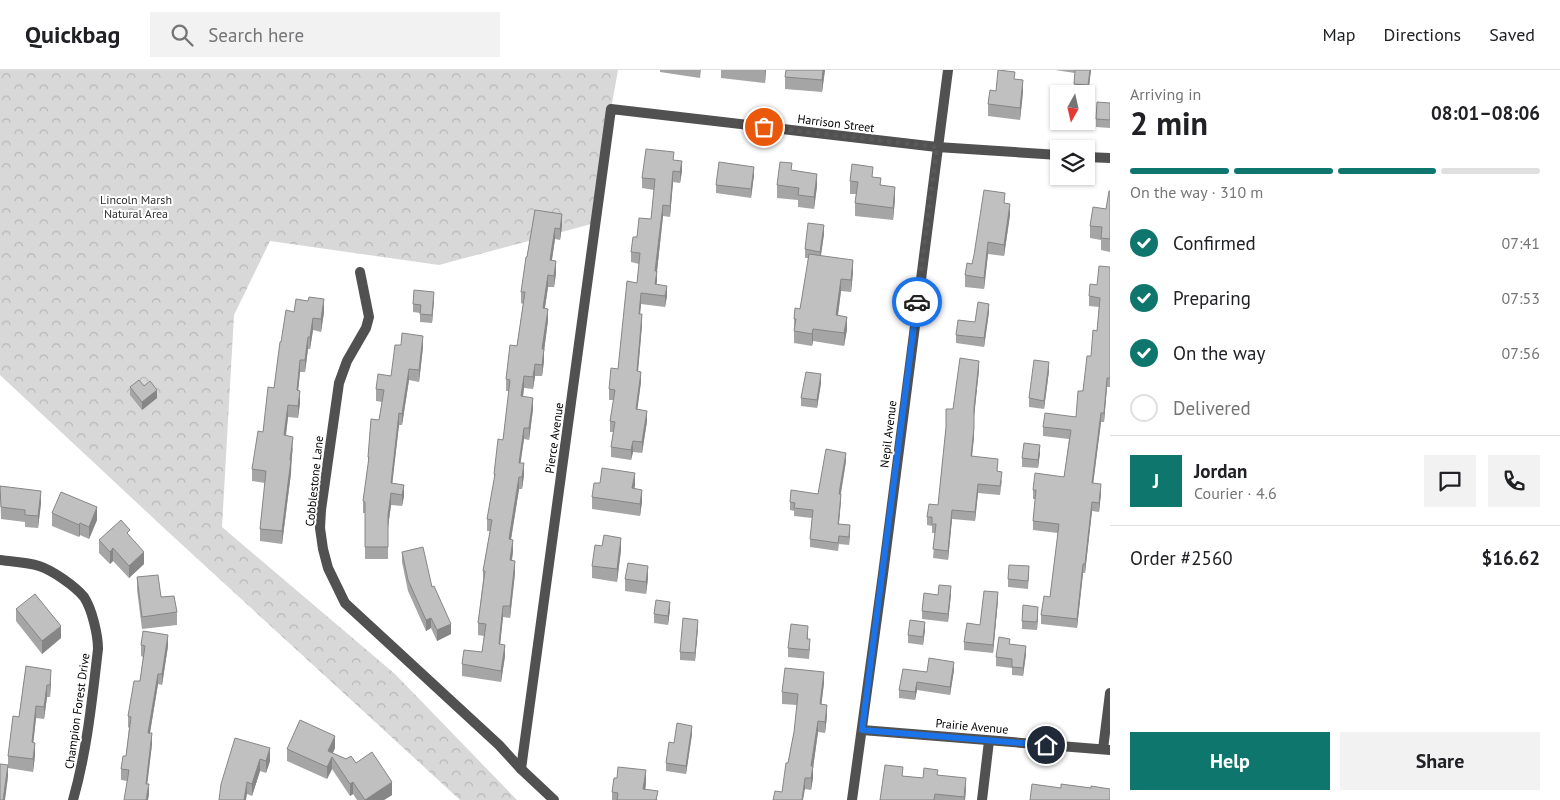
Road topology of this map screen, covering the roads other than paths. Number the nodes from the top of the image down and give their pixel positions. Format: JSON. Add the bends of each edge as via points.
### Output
{"nodes":[{"id":1,"x":948,"y":70,"type":"edge"},
{"id":2,"x":611,"y":109,"type":"joint"},
{"id":3,"x":937,"y":147,"type":"junction"},
{"id":4,"x":1050,"y":154,"type":"edge"},
{"id":5,"x":1095,"y":157,"type":"edge"},
{"id":6,"x":1110,"y":158,"type":"edge"},
{"id":7,"x":360,"y":272,"type":"dead end"},
{"id":8,"x":0,"y":560,"type":"edge"},
{"id":9,"x":1110,"y":693,"type":"edge"},
{"id":10,"x":862,"y":730,"type":"junction"},
{"id":11,"x":989,"y":740,"type":"junction"},
{"id":12,"x":1106,"y":750,"type":"edge"},
{"id":13,"x":521,"y":769,"type":"junction"},
{"id":14,"x":73,"y":800,"type":"edge"},
{"id":15,"x":554,"y":800,"type":"edge"},
{"id":16,"x":852,"y":800,"type":"edge"},
{"id":17,"x":982,"y":800,"type":"edge"}],
"edges":[{"from":1,"to":3,"type":"street","name":"Nepil Avenue"},
{"from":2,"to":3,"type":"street","name":"Harrison Street"},
{"from":2,"to":13,"type":"street","name":"Pierce Avenue"},
{"from":3,"to":4,"type":"street","name":"Harrison Street"},
{"from":3,"to":10,"type":"street","name":"Nepil Avenue"},
{"from":5,"to":6,"type":"street"},
{"from":7,"to":13,"type":"street","name":"Cobblestone Lane","via":[[369,316],[345,366],[337,396],[320,528],[328,568],[345,603]]},
{"from":8,"to":14,"type":"street","name":"Champion Forest Drive","via":[[28,564],[63,578],[84,597],[94,621],[98,649],[86,749]]},
{"from":9,"to":12,"type":"street"},
{"from":10,"to":11,"type":"street","name":"Prairie Avenue"},
{"from":10,"to":16,"type":"street","name":"Nepil Avenue"},
{"from":11,"to":12,"type":"street","name":"Prairie Avenue"},
{"from":11,"to":17,"type":"street"},
{"from":13,"to":15,"type":"street","name":"Cobblestone Lane"}]}
